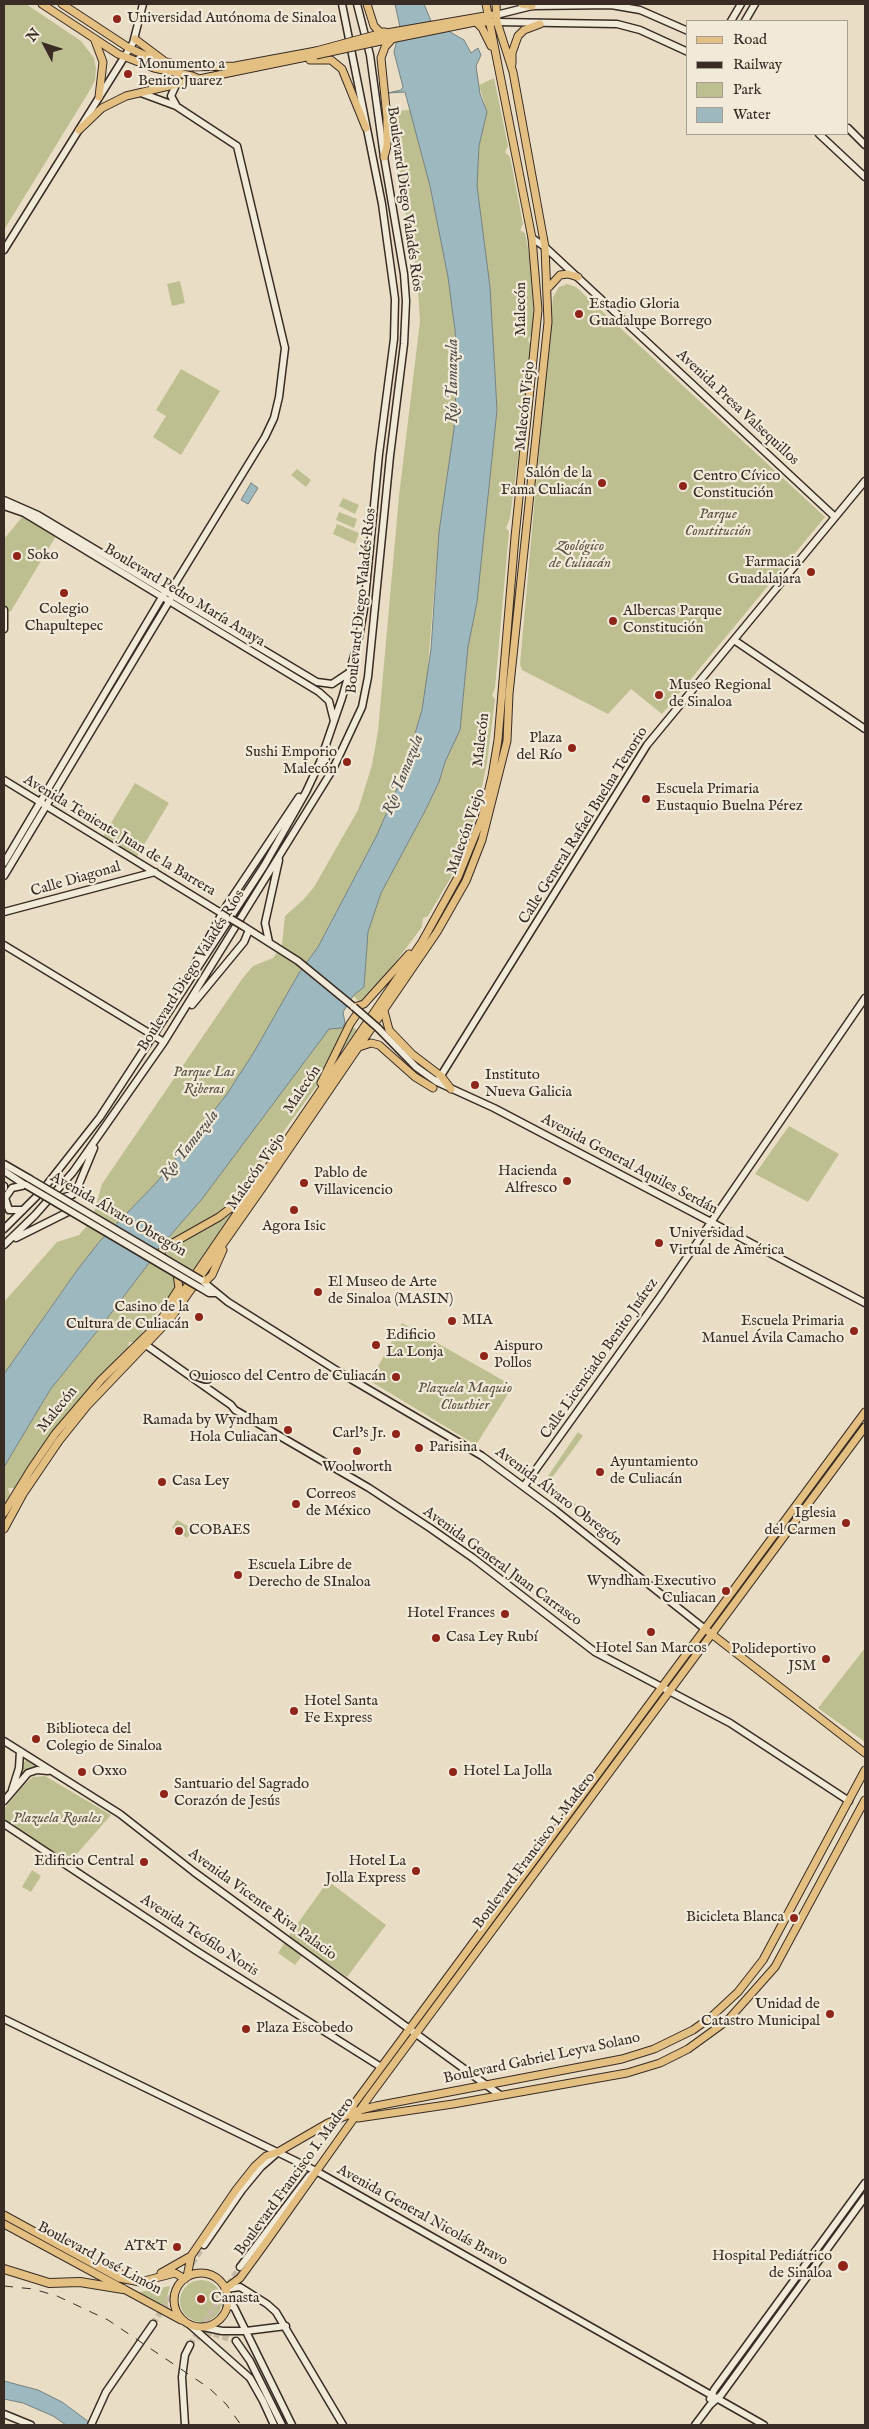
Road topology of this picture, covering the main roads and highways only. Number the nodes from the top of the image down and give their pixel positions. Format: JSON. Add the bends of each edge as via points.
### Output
{"nodes":[{"id":1,"x":42,"y":4,"type":"edge"},
{"id":2,"x":62,"y":4,"type":"edge"},
{"id":3,"x":143,"y":4,"type":"edge"},
{"id":4,"x":342,"y":4,"type":"edge"},
{"id":5,"x":357,"y":4,"type":"edge"},
{"id":6,"x":367,"y":4,"type":"edge"},
{"id":7,"x":486,"y":4,"type":"edge"},
{"id":8,"x":496,"y":4,"type":"edge"},
{"id":9,"x":522,"y":4,"type":"edge"},
{"id":10,"x":741,"y":4,"type":"edge"},
{"id":11,"x":755,"y":4,"type":"edge"},
{"id":12,"x":532,"y":6,"type":"junction"},
{"id":13,"x":493,"y":18,"type":"junction"},
{"id":14,"x":732,"y":20,"type":"edge"},
{"id":15,"x":746,"y":20,"type":"edge"},
{"id":16,"x":473,"y":21,"type":"junction"},
{"id":17,"x":540,"y":24,"type":"junction"},
{"id":18,"x":686,"y":30,"type":"edge"},
{"id":19,"x":390,"y":35,"type":"junction"},
{"id":20,"x":94,"y":38,"type":"junction"},
{"id":21,"x":135,"y":39,"type":"junction"},
{"id":22,"x":129,"y":48,"type":"junction"},
{"id":23,"x":495,"y":51,"type":"junction"},
{"id":24,"x":686,"y":51,"type":"edge"},
{"id":25,"x":316,"y":53,"type":"junction"},
{"id":26,"x":124,"y":57,"type":"junction"},
{"id":27,"x":297,"y":60,"type":"junction"},
{"id":28,"x":165,"y":61,"type":"junction"},
{"id":29,"x":512,"y":72,"type":"junction"},
{"id":30,"x":199,"y":79,"type":"junction"},
{"id":31,"x":176,"y":85,"type":"junction"},
{"id":32,"x":139,"y":92,"type":"junction"},
{"id":33,"x":99,"y":97,"type":"junction"},
{"id":34,"x":176,"y":106,"type":"junction"},
{"id":35,"x":366,"y":128,"type":"junction"},
{"id":36,"x":849,"y":129,"type":"edge"},
{"id":37,"x":79,"y":130,"type":"junction"},
{"id":38,"x":821,"y":135,"type":"edge"},
{"id":39,"x":865,"y":145,"type":"edge"},
{"id":40,"x":384,"y":156,"type":"junction"},
{"id":41,"x":865,"y":177,"type":"edge"},
{"id":42,"x":532,"y":238,"type":"junction"},
{"id":43,"x":546,"y":247,"type":"junction"},
{"id":44,"x":4,"y":250,"type":"edge"},
{"id":45,"x":578,"y":276,"type":"junction"},
{"id":46,"x":548,"y":287,"type":"junction"},
{"id":47,"x":865,"y":481,"type":"edge"},
{"id":48,"x":4,"y":500,"type":"edge"},
{"id":49,"x":4,"y":506,"type":"edge"},
{"id":50,"x":835,"y":517,"type":"junction"},
{"id":51,"x":173,"y":587,"type":"junction"},
{"id":52,"x":164,"y":595,"type":"junction"},
{"id":53,"x":170,"y":599,"type":"junction"},
{"id":54,"x":4,"y":610,"type":"edge"},
{"id":55,"x":4,"y":629,"type":"edge"},
{"id":56,"x":734,"y":640,"type":"junction"},
{"id":57,"x":358,"y":642,"type":"junction"},
{"id":58,"x":370,"y":657,"type":"junction"},
{"id":59,"x":348,"y":674,"type":"junction"},
{"id":60,"x":334,"y":722,"type":"junction"},
{"id":61,"x":865,"y":729,"type":"edge"},
{"id":62,"x":498,"y":740,"type":"junction"},
{"id":63,"x":328,"y":742,"type":"junction"},
{"id":64,"x":504,"y":756,"type":"junction"},
{"id":65,"x":333,"y":769,"type":"junction"},
{"id":66,"x":4,"y":780,"type":"edge"},
{"id":67,"x":306,"y":792,"type":"junction"},
{"id":68,"x":43,"y":804,"type":"junction"},
{"id":69,"x":281,"y":855,"type":"junction"},
{"id":70,"x":4,"y":863,"type":"edge"},
{"id":71,"x":155,"y":872,"type":"junction"},
{"id":72,"x":4,"y":876,"type":"edge"},
{"id":73,"x":4,"y":912,"type":"edge"},
{"id":74,"x":224,"y":915,"type":"junction"},
{"id":75,"x":246,"y":928,"type":"junction"},
{"id":76,"x":270,"y":942,"type":"junction"},
{"id":77,"x":420,"y":944,"type":"junction"},
{"id":78,"x":4,"y":945,"type":"edge"},
{"id":79,"x":865,"y":998,"type":"edge"},
{"id":80,"x":172,"y":1008,"type":"junction"},
{"id":81,"x":357,"y":1009,"type":"junction"},
{"id":82,"x":184,"y":1010,"type":"junction"},
{"id":83,"x":384,"y":1011,"type":"junction"},
{"id":84,"x":154,"y":1035,"type":"junction"},
{"id":85,"x":164,"y":1042,"type":"junction"},
{"id":86,"x":359,"y":1047,"type":"junction"},
{"id":87,"x":437,"y":1082,"type":"junction"},
{"id":88,"x":450,"y":1089,"type":"joint"},
{"id":89,"x":313,"y":1101,"type":"junction"},
{"id":90,"x":96,"y":1141,"type":"junction"},
{"id":91,"x":4,"y":1164,"type":"edge"},
{"id":92,"x":4,"y":1171,"type":"edge"},
{"id":93,"x":28,"y":1182,"type":"junction"},
{"id":94,"x":249,"y":1194,"type":"junction"},
{"id":95,"x":61,"y":1198,"type":"junction"},
{"id":96,"x":24,"y":1210,"type":"junction"},
{"id":97,"x":70,"y":1211,"type":"junction"},
{"id":98,"x":711,"y":1222,"type":"junction"},
{"id":99,"x":4,"y":1228,"type":"edge"},
{"id":100,"x":228,"y":1237,"type":"junction"},
{"id":101,"x":6,"y":1244,"type":"edge"},
{"id":102,"x":159,"y":1255,"type":"junction"},
{"id":103,"x":177,"y":1274,"type":"junction"},
{"id":104,"x":201,"y":1282,"type":"junction"},
{"id":105,"x":865,"y":1303,"type":"edge"},
{"id":106,"x":159,"y":1322,"type":"junction"},
{"id":107,"x":146,"y":1345,"type":"junction"},
{"id":108,"x":865,"y":1412,"type":"edge"},
{"id":109,"x":865,"y":1427,"type":"edge"},
{"id":110,"x":524,"y":1486,"type":"junction"},
{"id":111,"x":4,"y":1514,"type":"edge"},
{"id":112,"x":4,"y":1529,"type":"edge"},
{"id":113,"x":705,"y":1629,"type":"junction"},
{"id":114,"x":713,"y":1635,"type":"junction"},
{"id":115,"x":663,"y":1686,"type":"junction"},
{"id":116,"x":671,"y":1691,"type":"junction"},
{"id":117,"x":4,"y":1741,"type":"edge"},
{"id":118,"x":20,"y":1751,"type":"junction"},
{"id":119,"x":865,"y":1753,"type":"edge"},
{"id":120,"x":865,"y":1770,"type":"edge"},
{"id":121,"x":59,"y":1776,"type":"junction"},
{"id":122,"x":10,"y":1796,"type":"junction"},
{"id":123,"x":849,"y":1800,"type":"junction"},
{"id":124,"x":865,"y":1800,"type":"edge"},
{"id":125,"x":4,"y":1801,"type":"edge"},
{"id":126,"x":4,"y":1824,"type":"edge"},
{"id":127,"x":4,"y":2019,"type":"edge"},
{"id":128,"x":410,"y":2029,"type":"junction"},
{"id":129,"x":416,"y":2034,"type":"junction"},
{"id":130,"x":381,"y":2067,"type":"junction"},
{"id":131,"x":486,"y":2085,"type":"junction"},
{"id":132,"x":500,"y":2096,"type":"junction"},
{"id":133,"x":360,"y":2110,"type":"junction"},
{"id":134,"x":352,"y":2116,"type":"junction"},
{"id":135,"x":278,"y":2152,"type":"junction"},
{"id":136,"x":316,"y":2171,"type":"junction"},
{"id":137,"x":865,"y":2182,"type":"edge"},
{"id":138,"x":865,"y":2197,"type":"edge"},
{"id":139,"x":4,"y":2215,"type":"edge"},
{"id":140,"x":4,"y":2224,"type":"edge"},
{"id":141,"x":56,"y":2244,"type":"junction"},
{"id":142,"x":204,"y":2245,"type":"tunnel mouth"},
{"id":143,"x":191,"y":2256,"type":"junction"},
{"id":144,"x":240,"y":2267,"type":"tunnel mouth"},
{"id":145,"x":4,"y":2269,"type":"edge"},
{"id":146,"x":120,"y":2273,"type":"dead end"},
{"id":147,"x":186,"y":2278,"type":"junction"},
{"id":148,"x":150,"y":2279,"type":"junction"},
{"id":149,"x":124,"y":2289,"type":"junction"},
{"id":150,"x":225,"y":2289,"type":"junction"},
{"id":151,"x":228,"y":2305,"type":"junction"},
{"id":152,"x":182,"y":2320,"type":"junction"},
{"id":153,"x":153,"y":2324,"type":"tunnel mouth"},
{"id":154,"x":190,"y":2326,"type":"junction"},
{"id":155,"x":286,"y":2326,"type":"junction"},
{"id":156,"x":203,"y":2328,"type":"junction"},
{"id":157,"x":246,"y":2331,"type":"junction"},
{"id":158,"x":236,"y":2341,"type":"tunnel mouth"},
{"id":159,"x":190,"y":2345,"type":"tunnel mouth"},
{"id":160,"x":710,"y":2395,"type":"junction"},
{"id":161,"x":717,"y":2400,"type":"junction"},
{"id":162,"x":710,"y":2405,"type":"junction"},
{"id":163,"x":4,"y":2414,"type":"edge"},
{"id":164,"x":30,"y":2425,"type":"edge"},
{"id":165,"x":91,"y":2425,"type":"edge"},
{"id":166,"x":185,"y":2425,"type":"edge"},
{"id":167,"x":274,"y":2425,"type":"edge"},
{"id":168,"x":282,"y":2425,"type":"edge"},
{"id":169,"x":292,"y":2425,"type":"edge"},
{"id":170,"x":343,"y":2425,"type":"edge"},
{"id":171,"x":695,"y":2425,"type":"edge"},
{"id":172,"x":764,"y":2425,"type":"edge"}],
"edges":[{"from":1,"to":20,"type":"main road"},
{"from":2,"to":22,"type":"main road"},
{"from":3,"to":21,"type":"main road"},
{"from":4,"to":35,"type":"main road","name":"Boulevard Diego Valadés Ríos"},
{"from":5,"to":40,"type":"main road","name":"Boulevard Diego Valadés Ríos","via":[[370,55]]},
{"from":6,"to":19,"type":"main road","via":[[374,26]]},
{"from":7,"to":13,"type":"main road","name":"Malecón"},
{"from":8,"to":13,"type":"main road","name":"Malecón Viejo"},
{"from":9,"to":12,"type":"main road"},
{"from":10,"to":14,"type":"main road"},
{"from":11,"to":15,"type":"main road"},
{"from":12,"to":13,"type":"main road"},
{"from":12,"to":18,"type":"main road","via":[[629,7]]},
{"from":13,"to":16,"type":"main road"},
{"from":13,"to":17,"type":"main road"},
{"from":13,"to":23,"type":"main road","name":"Malecón"},
{"from":13,"to":29,"type":"main road","name":"Malecón Viejo"},
{"from":16,"to":19,"type":"main road"},
{"from":16,"to":23,"type":"main road","via":[[482,28]]},
{"from":17,"to":24,"type":"main road","via":[[629,26]]},
{"from":17,"to":29,"type":"main road","via":[[518,36],[512,53]]},
{"from":19,"to":25,"type":"main road","bridge":true},
{"from":19,"to":40,"type":"main road","via":[[381,58],[387,127]]},
{"from":20,"to":26,"type":"main road"},
{"from":20,"to":33,"type":"main road","via":[[103,62]]},
{"from":21,"to":22,"type":"main road"},
{"from":21,"to":28,"type":"main road"},
{"from":22,"to":26,"type":"main road"},
{"from":22,"to":28,"type":"main road"},
{"from":23,"to":42,"type":"main road","name":"Malecón"},
{"from":25,"to":27,"type":"main road"},
{"from":25,"to":28,"type":"main road","via":[[235,66],[189,67]]},
{"from":26,"to":30,"type":"main road"},
{"from":26,"to":33,"type":"main road"},
{"from":27,"to":30,"type":"main road"},
{"from":27,"to":35,"type":"main road","via":[[326,59],[338,64]]},
{"from":29,"to":43,"type":"main road","name":"Malecón Viejo"},
{"from":30,"to":31,"type":"main road"},
{"from":31,"to":32,"type":"main road"},
{"from":31,"to":34,"type":"main road","via":[[171,96]]},
{"from":32,"to":34,"type":"main road"},
{"from":32,"to":37,"type":"main road","via":[[102,108]]},
{"from":33,"to":37,"type":"main road"},
{"from":34,"to":51,"type":"main road","via":[[237,146],[285,348],[279,397],[271,426]]},
{"from":35,"to":57,"type":"main road","name":"Boulevard Diego Valadés Ríos","via":[[388,243],[395,319]]},
{"from":36,"to":39,"type":"main road"},
{"from":37,"to":44,"type":"main road"},
{"from":38,"to":41,"type":"main road"},
{"from":40,"to":58,"type":"main road","name":"Boulevard Diego Valadés Ríos","via":[[404,274],[406,310]]},
{"from":42,"to":43,"type":"main road","name":"Avenida Presa Valsequillos"},
{"from":42,"to":62,"type":"main road","name":"Malecón","via":[[538,286],[537,332]]},
{"from":43,"to":45,"type":"main road","name":"Avenida Presa Valsequillos"},
{"from":43,"to":46,"type":"main road","name":"Malecón Viejo"},
{"from":45,"to":46,"type":"main road","via":[[560,275]]},
{"from":45,"to":50,"type":"main road","name":"Avenida Presa Valsequillos"},
{"from":46,"to":64,"type":"main road","name":"Malecón Viejo","via":[[545,354]]},
{"from":47,"to":50,"type":"main road","name":"Calle General Rafael Buelna Tenorio"},
{"from":48,"to":52,"type":"main road","name":"Boulevard Pedro María Anaya","via":[[38,514]]},
{"from":49,"to":52,"type":"main road","name":"Boulevard Pedro María Anaya","via":[[24,513]]},
{"from":50,"to":56,"type":"main road","name":"Calle General Rafael Buelna Tenorio"},
{"from":51,"to":52,"type":"main road"},
{"from":51,"to":53,"type":"main road"},
{"from":52,"to":53,"type":"main road","name":"Boulevard Pedro María Anaya"},
{"from":52,"to":68,"type":"main road"},
{"from":53,"to":59,"type":"main road","name":"Boulevard Pedro María Anaya","via":[[317,682],[332,684]]},
{"from":53,"to":60,"type":"main road","name":"Boulevard Pedro María Anaya","via":[[319,692],[329,701]]},
{"from":53,"to":68,"type":"main road"},
{"from":54,"to":55,"type":"main road"},
{"from":56,"to":61,"type":"main road"},
{"from":56,"to":87,"type":"main road","name":"Calle General Rafael Buelna Tenorio","via":[[647,745]]},
{"from":57,"to":58,"type":"main road","via":[[366,642]]},
{"from":57,"to":59,"type":"main road","name":"Boulevard Diego Valadés Ríos"},
{"from":58,"to":65,"type":"main road","name":"Boulevard Diego Valadés Ríos","via":[[360,713]]},
{"from":59,"to":60,"type":"main road","name":"Boulevard Diego Valadés Ríos"},
{"from":60,"to":63,"type":"main road","name":"Boulevard Diego Valadés Ríos"},
{"from":62,"to":64,"type":"main road"},
{"from":62,"to":77,"type":"main road","name":"Malecón","via":[[488,798],[470,852]]},
{"from":63,"to":65,"type":"main road","via":[[324,764]]},
{"from":63,"to":67,"type":"main road","name":"Boulevard Diego Valadés Ríos"},
{"from":64,"to":83,"type":"main road","name":"Malecón Viejo","via":[[482,840],[466,881],[438,932]]},
{"from":65,"to":69,"type":"main road","name":"Boulevard Diego Valadés Ríos"},
{"from":66,"to":68,"type":"main road","name":"Avenida Teniente Juan de la Barrera"},
{"from":67,"to":74,"type":"main road","via":[[298,799]]},
{"from":67,"to":80,"type":"main road","name":"Boulevard Diego Valadés Ríos","via":[[246,896]]},
{"from":68,"to":70,"type":"main road"},
{"from":68,"to":71,"type":"main road","name":"Avenida Teniente Juan de la Barrera"},
{"from":68,"to":72,"type":"main road"},
{"from":69,"to":76,"type":"main road","via":[[265,923]]},
{"from":69,"to":82,"type":"main road","name":"Boulevard Diego Valadés Ríos"},
{"from":71,"to":73,"type":"main road","name":"Calle Diagonal"},
{"from":71,"to":74,"type":"main road","name":"Avenida Teniente Juan de la Barrera"},
{"from":74,"to":75,"type":"main road","bridge":true},
{"from":74,"to":80,"type":"main road"},
{"from":75,"to":76,"type":"main road"},
{"from":75,"to":82,"type":"main road","via":[[244,942],[190,1007]]},
{"from":76,"to":81,"type":"main road"},
{"from":77,"to":81,"type":"main road"},
{"from":77,"to":89,"type":"main road","name":"Malecón"},
{"from":78,"to":84,"type":"main road"},
{"from":79,"to":98,"type":"main road","name":"Calle Licenciado Benito Juárez"},
{"from":80,"to":84,"type":"main road","name":"Boulevard Diego Valadés Ríos"},
{"from":81,"to":87,"type":"main road","bridge":true},
{"from":81,"to":89,"type":"main road"},
{"from":82,"to":85,"type":"main road","name":"Boulevard Diego Valadés Ríos"},
{"from":83,"to":86,"type":"main road","name":"Malecón Viejo"},
{"from":83,"to":87,"type":"main road","via":[[391,1033],[425,1065]]},
{"from":84,"to":85,"type":"main road"},
{"from":84,"to":96,"type":"main road","name":"Boulevard Diego Valadés Ríos","via":[[100,1117]]},
{"from":85,"to":90,"type":"main road","name":"Boulevard Diego Valadés Ríos"},
{"from":86,"to":87,"type":"main road","via":[[377,1044],[415,1077]]},
{"from":86,"to":100,"type":"main road","name":"Malecón Viejo"},
{"from":87,"to":88,"type":"main road"},
{"from":88,"to":98,"type":"main road","name":"Avenida General Aquiles Serdán","via":[[494,1108]]},
{"from":89,"to":94,"type":"main road","name":"Malecón"},
{"from":90,"to":95,"type":"main road","via":[[77,1190]]},
{"from":90,"to":101,"type":"main road","name":"Boulevard Diego Valadés Ríos","via":[[46,1204]]},
{"from":91,"to":93,"type":"main road","name":"Avenida Álvaro Obregón"},
{"from":92,"to":93,"type":"main road","name":"Avenida Álvaro Obregón"},
{"from":93,"to":95,"type":"main road","name":"Avenida Álvaro Obregón","bridge":true},
{"from":93,"to":96,"type":"main road","via":[[12,1188],[5,1198],[9,1210]]},
{"from":93,"to":97,"type":"main road","name":"Avenida Álvaro Obregón","bridge":true},
{"from":94,"to":102,"type":"main road","via":[[219,1217],[164,1248]]},
{"from":94,"to":106,"type":"main road","name":"Malecón","via":[[186,1288]]},
{"from":95,"to":102,"type":"main road","name":"Avenida Álvaro Obregón","bridge":true},
{"from":96,"to":99,"type":"main road","name":"Boulevard Diego Valadés Ríos"},
{"from":97,"to":101,"type":"main road"},
{"from":97,"to":103,"type":"main road","name":"Avenida Álvaro Obregón","bridge":true},
{"from":98,"to":105,"type":"main road","name":"Avenida General Aquiles Serdán"},
{"from":98,"to":110,"type":"main road","name":"Calle Licenciado Benito Juárez"},
{"from":100,"to":104,"type":"main road","via":[[212,1275]]},
{"from":100,"to":107,"type":"main road","name":"Malecón Viejo","via":[[171,1318]]},
{"from":102,"to":104,"type":"main road","name":"Avenida Álvaro Obregón","bridge":true},
{"from":103,"to":104,"type":"main road","name":"Avenida Álvaro Obregón","bridge":true},
{"from":103,"to":106,"type":"main road","via":[[179,1288]]},
{"from":104,"to":110,"type":"main road","name":"Avenida Álvaro Obregón","via":[[209,1293],[215,1293],[344,1375],[482,1456]]},
{"from":106,"to":111,"type":"main road","name":"Malecón","via":[[101,1380],[55,1434]]},
{"from":107,"to":112,"type":"main road","name":"Malecón Viejo","via":[[87,1406],[59,1441],[32,1479]]},
{"from":107,"to":115,"type":"main road","name":"Avenida General Juan Carrasco","via":[[235,1410],[369,1488],[430,1528],[595,1652]]},
{"from":108,"to":113,"type":"main road","name":"Boulevard Francisco I. Madero"},
{"from":109,"to":114,"type":"main road","name":"Boulevard Francisco I. Madero"},
{"from":110,"to":113,"type":"main road","name":"Avenida Álvaro Obregón"},
{"from":113,"to":114,"type":"main road","name":"Avenida Álvaro Obregón"},
{"from":113,"to":115,"type":"main road","name":"Boulevard Francisco I. Madero"},
{"from":114,"to":116,"type":"main road","name":"Boulevard Francisco I. Madero"},
{"from":114,"to":119,"type":"main road","name":"Avenida Álvaro Obregón"},
{"from":115,"to":116,"type":"main road","name":"Avenida General Juan Carrasco"},
{"from":115,"to":128,"type":"main road","name":"Boulevard Francisco I. Madero"},
{"from":116,"to":123,"type":"main road","name":"Avenida General Juan Carrasco","via":[[730,1723]]},
{"from":116,"to":129,"type":"main road","name":"Boulevard Francisco I. Madero"},
{"from":117,"to":118,"type":"main road","name":"Avenida Vicente Riva Palacio"},
{"from":118,"to":121,"type":"main road","name":"Avenida Vicente Riva Palacio"},
{"from":118,"to":122,"type":"main road","via":[[19,1768]]},
{"from":120,"to":123,"type":"main road","name":"Boulevard Gabriel Leyva Solano"},
{"from":121,"to":122,"type":"main road","via":[[43,1770],[28,1773]]},
{"from":121,"to":128,"type":"main road","name":"Avenida Vicente Riva Palacio","via":[[120,1814],[194,1872]]},
{"from":122,"to":125,"type":"main road"},
{"from":123,"to":131,"type":"main road","name":"Boulevard Gabriel Leyva Solano","via":[[762,1960],[738,1992],[710,2018],[654,2049],[622,2059]]},
{"from":124,"to":132,"type":"main road","name":"Boulevard Gabriel Leyva Solano","via":[[774,1967],[718,2029],[680,2054],[644,2068]]},
{"from":126,"to":130,"type":"main road","name":"Avenida Teófilo Noris"},
{"from":127,"to":135,"type":"main road","name":"Avenida General Nicolás Bravo"},
{"from":128,"to":129,"type":"main road","name":"Avenida Vicente Riva Palacio"},
{"from":128,"to":130,"type":"main road","name":"Boulevard Francisco I. Madero"},
{"from":129,"to":131,"type":"main road","name":"Avenida Vicente Riva Palacio"},
{"from":129,"to":133,"type":"main road","name":"Boulevard Francisco I. Madero"},
{"from":130,"to":134,"type":"main road","name":"Boulevard Francisco I. Madero","via":[[354,2104]]},
{"from":131,"to":132,"type":"main road","name":"Avenida Vicente Riva Palacio"},
{"from":131,"to":133,"type":"main road","name":"Boulevard Gabriel Leyva Solano"},
{"from":132,"to":134,"type":"main road","name":"Boulevard Gabriel Leyva Solano"},
{"from":133,"to":134,"type":"main road","name":"Boulevard Gabriel Leyva Solano"},
{"from":134,"to":135,"type":"main road","name":"Boulevard Gabriel Leyva Solano","via":[[306,2134]]},
{"from":134,"to":136,"type":"main road","name":"Boulevard Francisco I. Madero"},
{"from":135,"to":136,"type":"main road","name":"Avenida General Nicolás Bravo"},
{"from":135,"to":142,"type":"main road","via":[[248,2183]]},
{"from":135,"to":143,"type":"main road","name":"Boulevard Gabriel Leyva Solano","via":[[266,2156],[246,2177]]},
{"from":136,"to":144,"type":"main road"},
{"from":136,"to":150,"type":"main road","name":"Boulevard Francisco I. Madero","via":[[240,2278]]},
{"from":136,"to":160,"type":"main road","name":"Avenida General Nicolás Bravo"},
{"from":137,"to":160,"type":"main road"},
{"from":138,"to":161,"type":"main road"},
{"from":139,"to":141,"type":"main road","name":"Boulevard José Limón"},
{"from":140,"to":149,"type":"main road","name":"Boulevard José Limón"},
{"from":141,"to":146,"type":"main road","via":[[74,2249]]},
{"from":141,"to":148,"type":"main road","name":"Boulevard José Limón","via":[[119,2278],[140,2282]]},
{"from":143,"to":147,"type":"main road","name":"Boulevard Gabriel Leyva Solano"},
{"from":143,"to":148,"type":"main road"},
{"from":145,"to":149,"type":"highway","via":[[48,2283],[80,2282]]},
{"from":147,"to":148,"type":"main road","name":"Boulevard José Limón","via":[[175,2273]]},
{"from":147,"to":150,"type":"main road","via":[[196,2274],[211,2275]]},
{"from":147,"to":152,"type":"main road","via":[[179,2284],[174,2298]]},
{"from":149,"to":152,"type":"main road","name":"Boulevard José Limón"},
{"from":150,"to":151,"type":"main road"},
{"from":150,"to":155,"type":"main road","via":[[240,2287],[255,2296],[276,2312]]},
{"from":151,"to":156,"type":"main road","via":[[219,2320]]},
{"from":151,"to":157,"type":"main road","via":[[234,2307]]},
{"from":152,"to":154,"type":"main road"},
{"from":153,"to":165,"type":"main road","via":[[106,2392]]},
{"from":154,"to":156,"type":"main road"},
{"from":154,"to":167,"type":"main road","via":[[250,2378]]},
{"from":155,"to":157,"type":"main road"},
{"from":155,"to":170,"type":"main road"},
{"from":156,"to":157,"type":"main road"},
{"from":157,"to":169,"type":"main road"},
{"from":158,"to":168,"type":"main road","via":[[250,2361]]},
{"from":159,"to":166,"type":"main road","via":[[182,2377]]},
{"from":160,"to":161,"type":"main road","name":"Avenida General Nicolás Bravo"},
{"from":160,"to":162,"type":"main road"},
{"from":161,"to":162,"type":"main road"},
{"from":161,"to":172,"type":"main road","name":"Avenida General Nicolás Bravo"},
{"from":162,"to":171,"type":"main road"},
{"from":163,"to":164,"type":"main road"}]}
